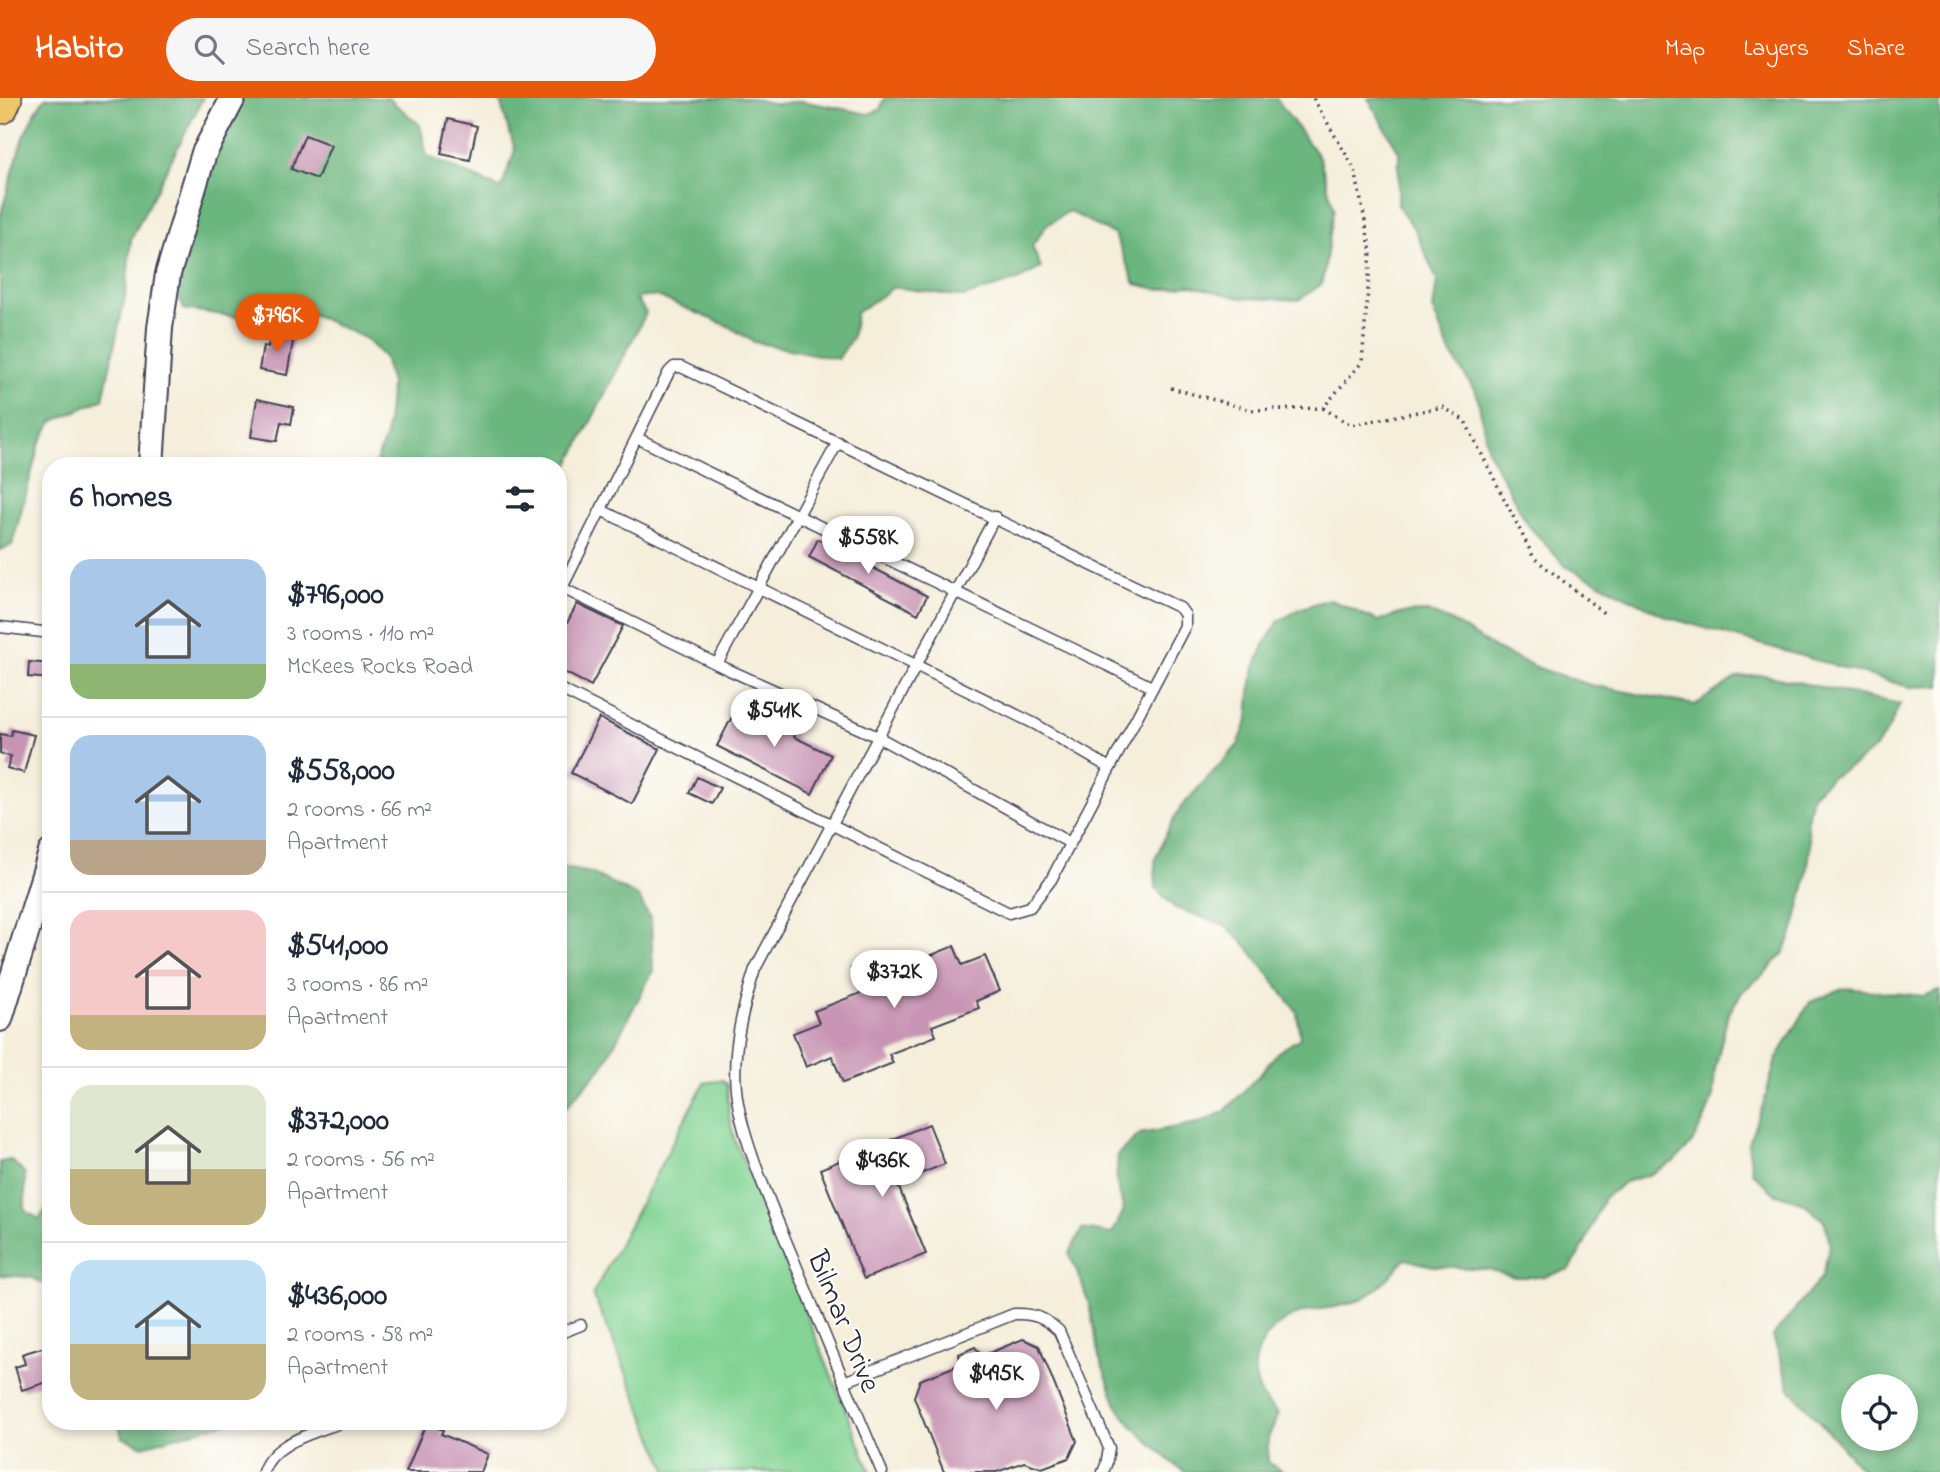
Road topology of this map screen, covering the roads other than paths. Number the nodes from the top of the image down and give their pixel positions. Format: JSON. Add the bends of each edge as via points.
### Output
{"nodes":[{"id":1,"x":3,"y":98,"type":"edge"},
{"id":2,"x":233,"y":98,"type":"edge"},
{"id":3,"x":0,"y":105,"type":"edge"},
{"id":4,"x":637,"y":438,"type":"junction"},
{"id":5,"x":838,"y":442,"type":"junction"},
{"id":6,"x":153,"y":457,"type":"edge"},
{"id":7,"x":601,"y":510,"type":"junction"},
{"id":8,"x":799,"y":516,"type":"junction"},
{"id":9,"x":995,"y":517,"type":"junction"},
{"id":10,"x":567,"y":578,"type":"edge"},
{"id":11,"x":759,"y":588,"type":"junction"},
{"id":12,"x":956,"y":591,"type":"junction"},
{"id":13,"x":567,"y":595,"type":"edge"},
{"id":14,"x":0,"y":627,"type":"edge"},
{"id":15,"x":42,"y":632,"type":"edge"},
{"id":16,"x":717,"y":664,"type":"junction"},
{"id":17,"x":916,"y":665,"type":"junction"},
{"id":18,"x":1152,"y":687,"type":"junction"},
{"id":19,"x":567,"y":693,"type":"edge"},
{"id":20,"x":878,"y":737,"type":"junction"},
{"id":21,"x":1110,"y":768,"type":"junction"},
{"id":22,"x":831,"y":825,"type":"junction"},
{"id":23,"x":1070,"y":843,"type":"junction"},
{"id":24,"x":42,"y":881,"type":"edge"},
{"id":25,"x":0,"y":1019,"type":"edge"},
{"id":26,"x":581,"y":1325,"type":"dead end"},
{"id":27,"x":567,"y":1330,"type":"edge"},
{"id":28,"x":844,"y":1382,"type":"junction"},
{"id":29,"x":323,"y":1430,"type":"edge"},
{"id":30,"x":263,"y":1472,"type":"edge"},
{"id":31,"x":882,"y":1472,"type":"edge"},
{"id":32,"x":1103,"y":1472,"type":"edge"}],
"edges":[{"from":1,"to":3,"type":"highway"},
{"from":2,"to":6,"type":"street","via":[[204,153],[168,274]]},
{"from":4,"to":5,"type":"lane","via":[[669,372],[681,367]]},
{"from":4,"to":7,"type":"lane"},
{"from":4,"to":8,"type":"lane"},
{"from":5,"to":8,"type":"lane"},
{"from":5,"to":9,"type":"lane"},
{"from":7,"to":10,"type":"lane"},
{"from":7,"to":11,"type":"lane"},
{"from":8,"to":11,"type":"lane"},
{"from":8,"to":12,"type":"lane"},
{"from":9,"to":12,"type":"lane","name":"Bilmar Drive"},
{"from":9,"to":18,"type":"lane","via":[[1180,608],[1185,626]]},
{"from":11,"to":16,"type":"lane"},
{"from":11,"to":17,"type":"lane"},
{"from":12,"to":17,"type":"lane","name":"Bilmar Drive"},
{"from":12,"to":18,"type":"lane"},
{"from":13,"to":16,"type":"lane"},
{"from":14,"to":15,"type":"lane"},
{"from":16,"to":20,"type":"lane"},
{"from":17,"to":20,"type":"lane","name":"Bilmar Drive"},
{"from":17,"to":21,"type":"lane","via":[[1035,724]]},
{"from":18,"to":21,"type":"lane"},
{"from":19,"to":22,"type":"lane"},
{"from":20,"to":22,"type":"lane","name":"Bilmar Drive"},
{"from":20,"to":23,"type":"lane"},
{"from":21,"to":23,"type":"lane"},
{"from":22,"to":23,"type":"lane","via":[[1009,913],[1030,907]]},
{"from":22,"to":28,"type":"lane","name":"Bilmar Drive","via":[[755,969],[744,1001],[736,1089],[744,1129],[772,1205]]},
{"from":24,"to":25,"type":"street"},
{"from":26,"to":27,"type":"lane"},
{"from":28,"to":31,"type":"lane","name":"Bilmar Drive"},
{"from":28,"to":32,"type":"lane","via":[[1014,1314],[1030,1313],[1059,1331],[1109,1447]]},
{"from":29,"to":30,"type":"lane","via":[[281,1447],[266,1461]]}]}
